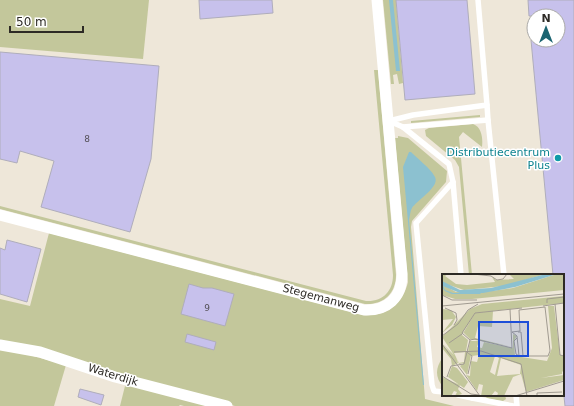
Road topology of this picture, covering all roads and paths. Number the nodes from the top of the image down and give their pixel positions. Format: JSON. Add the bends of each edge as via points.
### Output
{"nodes":[{"id":1,"x":377,"y":0,"type":"edge"},
{"id":2,"x":478,"y":0,"type":"edge"},
{"id":3,"x":487,"y":105,"type":"junction"},
{"id":4,"x":488,"y":120,"type":"junction"},
{"id":5,"x":388,"y":121,"type":"junction"},
{"id":6,"x":403,"y":127,"type":"junction"},
{"id":7,"x":453,"y":182,"type":"junction"},
{"id":8,"x":0,"y":215,"type":"edge"},
{"id":9,"x":461,"y":274,"type":"edge"},
{"id":10,"x":504,"y":274,"type":"edge"},
{"id":11,"x":0,"y":345,"type":"edge"},
{"id":12,"x":442,"y":392,"type":"edge"},
{"id":13,"x":472,"y":396,"type":"edge"},
{"id":14,"x":516,"y":396,"type":"edge"},
{"id":15,"x":226,"y":406,"type":"edge"},
{"id":16,"x":513,"y":406,"type":"edge"},
{"id":17,"x":517,"y":406,"type":"edge"}],
"edges":[{"from":1,"to":5,"type":"street","name":"Stegemanweg"},
{"from":2,"to":3,"type":"lane"},
{"from":3,"to":4,"type":"lane"},
{"from":3,"to":5,"type":"lane"},
{"from":4,"to":6,"type":"lane"},
{"from":4,"to":10,"type":"lane"},
{"from":5,"to":6,"type":"lane"},
{"from":5,"to":8,"type":"street","name":"Stegemanweg","via":[[402,281],[395,299],[378,309],[364,310]]},
{"from":6,"to":7,"type":"lane","via":[[449,164]]},
{"from":7,"to":9,"type":"lane"},
{"from":7,"to":12,"type":"lane","via":[[416,224],[432,385],[434,391]]},
{"from":11,"to":15,"type":"street","name":"Waterdijk","via":[[40,352],[128,380]]},
{"from":13,"to":16,"type":"lane"},
{"from":14,"to":17,"type":"lane"}]}
